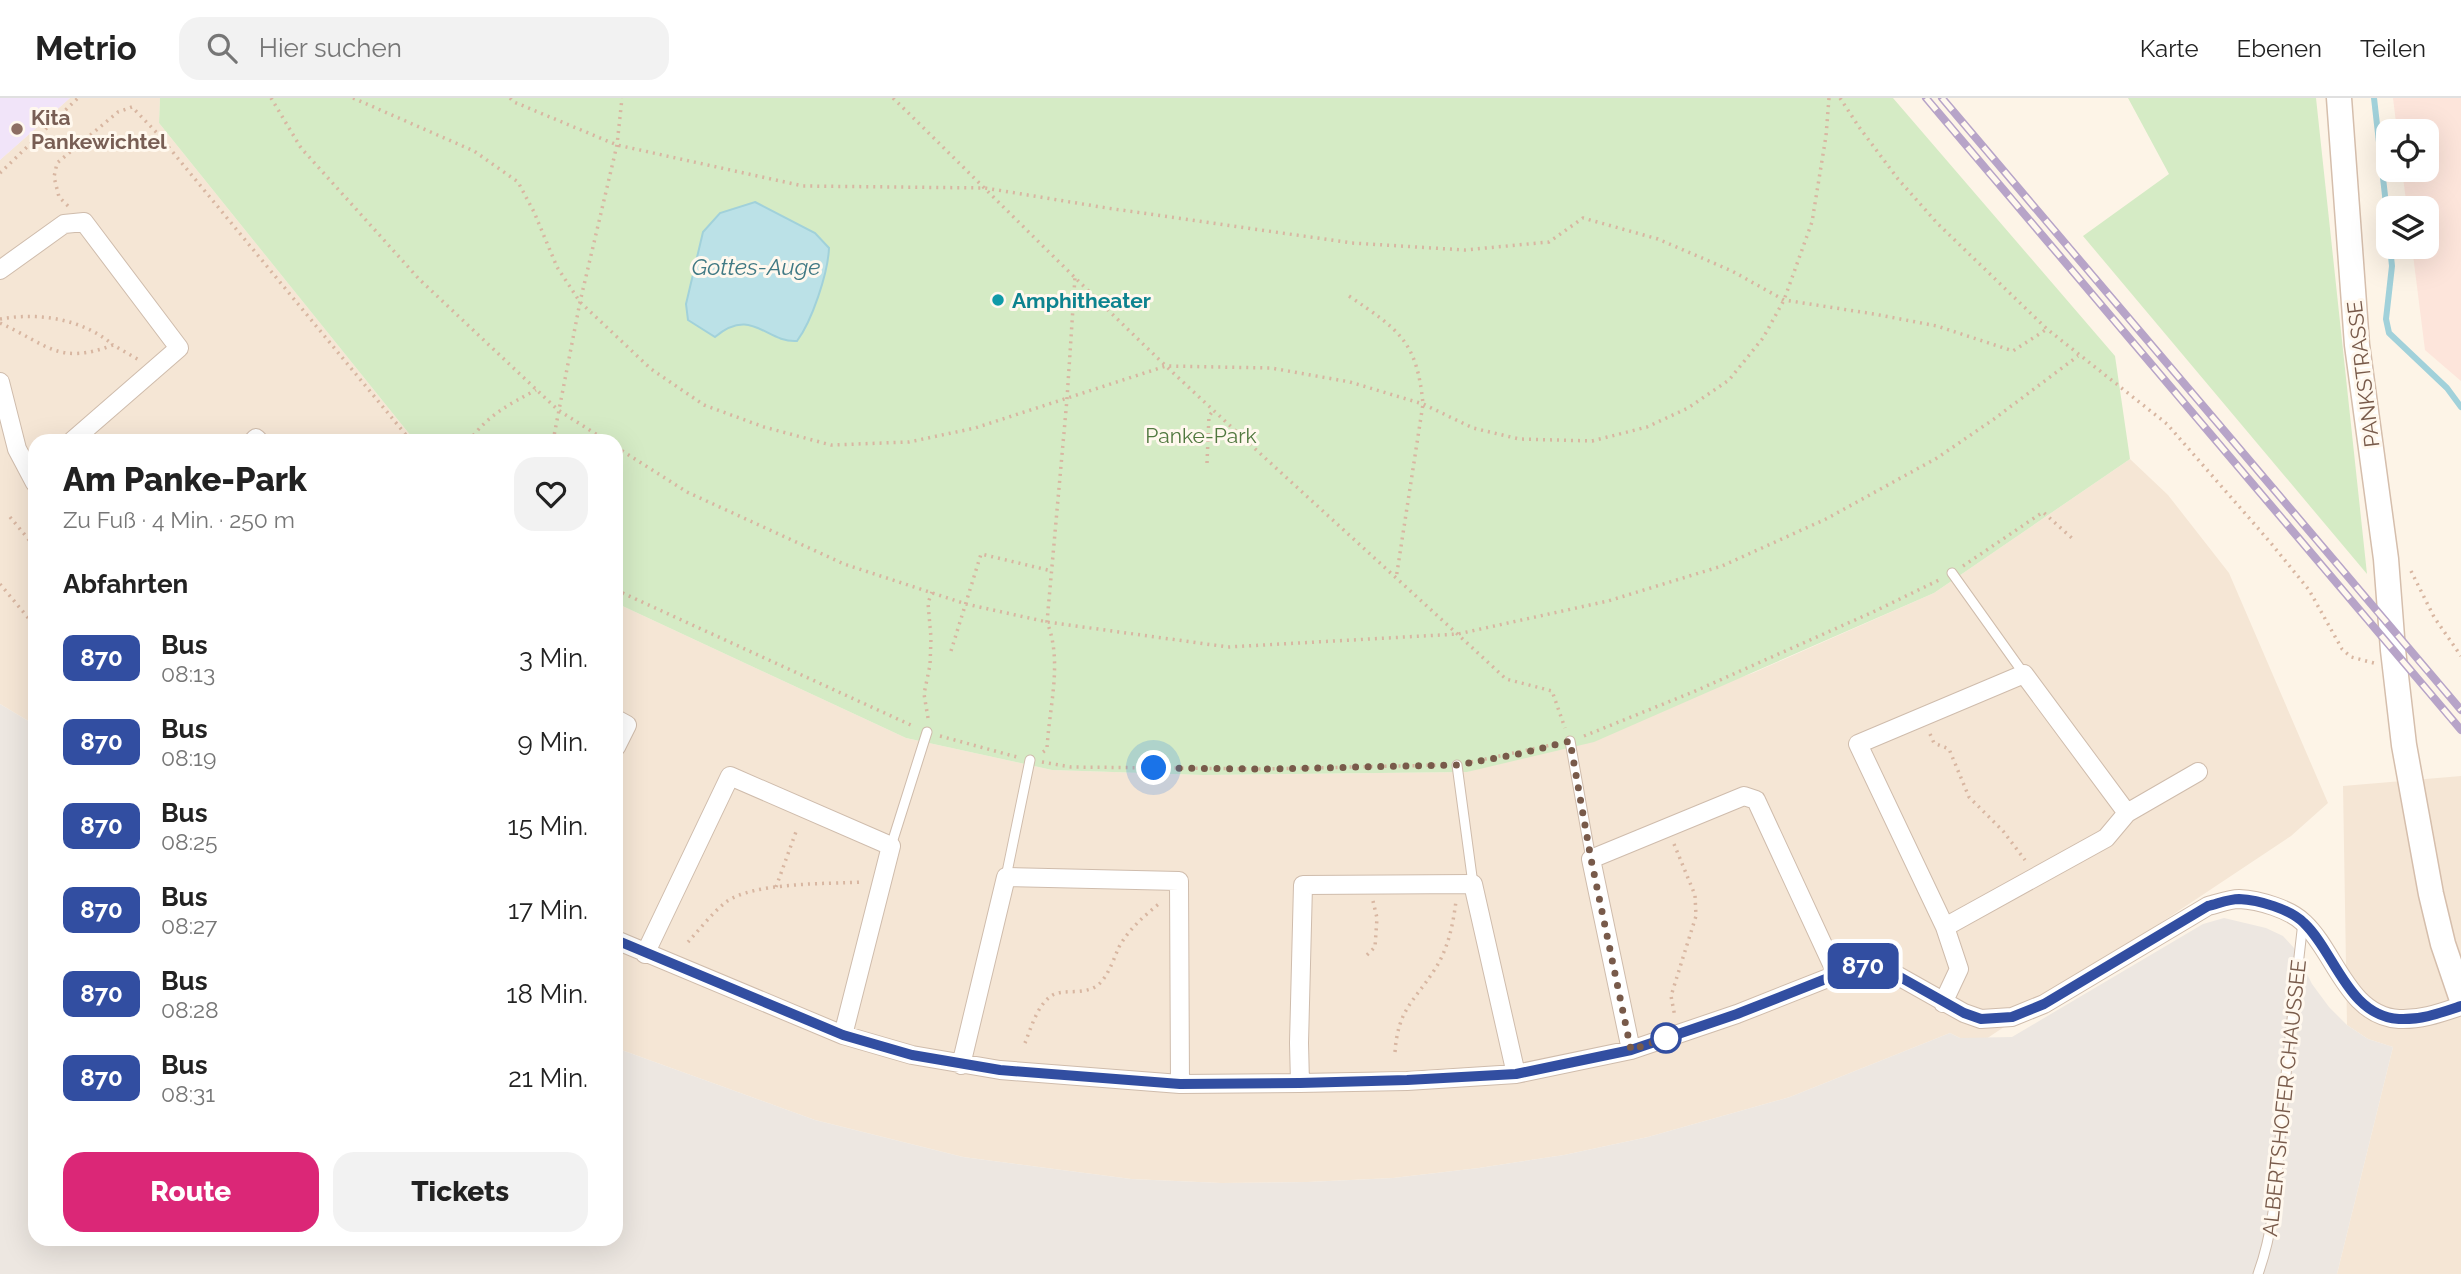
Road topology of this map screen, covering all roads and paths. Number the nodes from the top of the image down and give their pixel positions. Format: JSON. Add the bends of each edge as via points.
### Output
{"nodes":[{"id":1,"x":78,"y":98,"type":"edge"},
{"id":2,"x":271,"y":98,"type":"edge"},
{"id":3,"x":353,"y":98,"type":"edge"},
{"id":4,"x":510,"y":98,"type":"edge"},
{"id":5,"x":622,"y":98,"type":"edge"},
{"id":6,"x":892,"y":98,"type":"edge"},
{"id":7,"x":1829,"y":98,"type":"edge"},
{"id":8,"x":1840,"y":98,"type":"edge"},
{"id":9,"x":2339,"y":98,"type":"edge"},
{"id":10,"x":617,"y":145,"type":"junction"},
{"id":11,"x":0,"y":173,"type":"edge"},
{"id":12,"x":985,"y":188,"type":"junction"},
{"id":13,"x":84,"y":222,"type":"junction"},
{"id":14,"x":0,"y":270,"type":"edge"},
{"id":15,"x":1075,"y":277,"type":"junction"},
{"id":16,"x":1349,"y":296,"type":"dead end"},
{"id":17,"x":1784,"y":300,"type":"junction"},
{"id":18,"x":580,"y":302,"type":"junction"},
{"id":19,"x":0,"y":321,"type":"edge"},
{"id":20,"x":2047,"y":329,"type":"junction"},
{"id":21,"x":113,"y":345,"type":"junction"},
{"id":22,"x":2078,"y":356,"type":"junction"},
{"id":23,"x":1166,"y":366,"type":"junction"},
{"id":24,"x":157,"y":367,"type":"junction"},
{"id":25,"x":0,"y":382,"type":"edge"},
{"id":26,"x":536,"y":389,"type":"junction"},
{"id":27,"x":1067,"y":399,"type":"junction"},
{"id":28,"x":1423,"y":404,"type":"junction"},
{"id":29,"x":558,"y":410,"type":"junction"},
{"id":30,"x":1214,"y":410,"type":"junction"},
{"id":31,"x":80,"y":434,"type":"edge"},
{"id":32,"x":405,"y":434,"type":"edge"},
{"id":33,"x":475,"y":434,"type":"edge"},
{"id":34,"x":554,"y":434,"type":"edge"},
{"id":35,"x":596,"y":434,"type":"edge"},
{"id":36,"x":623,"y":451,"type":"edge"},
{"id":37,"x":1207,"y":463,"type":"dead end"},
{"id":38,"x":28,"y":468,"type":"edge"},
{"id":39,"x":10,"y":517,"type":"dead end"},
{"id":40,"x":28,"y":539,"type":"edge"},
{"id":41,"x":2074,"y":540,"type":"dead end"},
{"id":42,"x":2386,"y":559,"type":"junction"},
{"id":43,"x":1052,"y":571,"type":"junction"},
{"id":44,"x":1952,"y":573,"type":"junction"},
{"id":45,"x":1396,"y":579,"type":"junction"},
{"id":46,"x":0,"y":584,"type":"edge"},
{"id":47,"x":623,"y":593,"type":"edge"},
{"id":48,"x":932,"y":593,"type":"junction"},
{"id":49,"x":966,"y":604,"type":"junction"},
{"id":50,"x":28,"y":618,"type":"edge"},
{"id":51,"x":1047,"y":622,"type":"junction"},
{"id":52,"x":1458,"y":634,"type":"junction"},
{"id":53,"x":951,"y":651,"type":"dead end"},
{"id":54,"x":2461,"y":656,"type":"edge"},
{"id":55,"x":2385,"y":657,"type":"junction"},
{"id":56,"x":2024,"y":674,"type":"junction"},
{"id":57,"x":927,"y":732,"type":"junction"},
{"id":58,"x":1570,"y":741,"type":"junction"},
{"id":59,"x":1934,"y":744,"type":"dead end"},
{"id":60,"x":1030,"y":760,"type":"junction"},
{"id":61,"x":1457,"y":765,"type":"junction"},
{"id":62,"x":2198,"y":772,"type":"dead end"},
{"id":63,"x":2127,"y":813,"type":"junction"},
{"id":64,"x":1667,"y":827,"type":"junction"},
{"id":65,"x":797,"y":829,"type":"dead end"},
{"id":66,"x":891,"y":846,"type":"junction"},
{"id":67,"x":1591,"y":859,"type":"junction"},
{"id":68,"x":1006,"y":877,"type":"junction"},
{"id":69,"x":2034,"y":878,"type":"junction"},
{"id":70,"x":883,"y":881,"type":"junction"},
{"id":71,"x":1465,"y":884,"type":"junction"},
{"id":72,"x":1373,"y":885,"type":"junction"},
{"id":73,"x":776,"y":887,"type":"junction"},
{"id":74,"x":1179,"y":899,"type":"junction"},
{"id":75,"x":2303,"y":921,"type":"junction"},
{"id":76,"x":1945,"y":927,"type":"junction"},
{"id":77,"x":688,"y":942,"type":"dead end"},
{"id":78,"x":623,"y":943,"type":"edge"},
{"id":79,"x":645,"y":954,"type":"junction"},
{"id":80,"x":1367,"y":955,"type":"dead end"},
{"id":81,"x":1837,"y":975,"type":"junction"},
{"id":82,"x":2461,"y":997,"type":"edge"},
{"id":83,"x":1943,"y":1003,"type":"junction"},
{"id":84,"x":2461,"y":1006,"type":"edge"},
{"id":85,"x":1676,"y":1023,"type":"dead end"},
{"id":86,"x":843,"y":1035,"type":"junction"},
{"id":87,"x":1025,"y":1043,"type":"dead end"},
{"id":88,"x":1631,"y":1050,"type":"junction"},
{"id":89,"x":1395,"y":1052,"type":"dead end"},
{"id":90,"x":961,"y":1065,"type":"junction"},
{"id":91,"x":1516,"y":1074,"type":"junction"},
{"id":92,"x":1300,"y":1083,"type":"junction"},
{"id":93,"x":1180,"y":1084,"type":"junction"},
{"id":94,"x":2258,"y":1274,"type":"edge"}],
"edges":[{"from":1,"to":11,"type":"path"},
{"from":2,"to":26,"type":"path","via":[[301,148],[358,213],[419,279]]},
{"from":3,"to":18,"type":"path","via":[[474,151],[518,182],[557,267]]},
{"from":4,"to":10,"type":"path"},
{"from":5,"to":10,"type":"path"},
{"from":6,"to":12,"type":"path"},
{"from":7,"to":17,"type":"path","via":[[1812,222]]},
{"from":8,"to":20,"type":"path","via":[[1898,179],[1937,223]]},
{"from":9,"to":42,"type":"street","name":"PANKSTRASSE","via":[[2357,345]]},
{"from":10,"to":12,"type":"path","via":[[803,186]]},
{"from":10,"to":18,"type":"path"},
{"from":12,"to":15,"type":"path"},
{"from":12,"to":17,"type":"path","via":[[1352,243],[1465,250],[1549,242],[1583,218],[1658,239]]},
{"from":13,"to":14,"type":"street","via":[[64,224]]},
{"from":13,"to":24,"type":"street","via":[[179,348]]},
{"from":13,"to":32,"type":"path","via":[[59,197],[54,177],[57,163],[118,112],[132,107]]},
{"from":15,"to":23,"type":"path"},
{"from":15,"to":27,"type":"path"},
{"from":16,"to":28,"type":"path","via":[[1392,325],[1408,345],[1421,378]]},
{"from":17,"to":20,"type":"path","via":[[1937,326],[2013,351]]},
{"from":17,"to":28,"type":"path","via":[[1763,338],[1730,380],[1688,408],[1647,427],[1592,441],[1519,439],[1473,428]]},
{"from":18,"to":27,"type":"path","via":[[650,369],[704,405],[831,445],[909,442],[975,428]]},
{"from":18,"to":29,"type":"path"},
{"from":19,"to":21,"type":"path","via":[[30,316],[57,319],[97,332]]},
{"from":19,"to":21,"type":"path","via":[[62,353],[78,355]]},
{"from":20,"to":22,"type":"path"},
{"from":21,"to":24,"type":"path"},
{"from":22,"to":52,"type":"path","via":[[1937,458],[1826,519],[1722,566],[1608,601]]},
{"from":22,"to":55,"type":"path","via":[[2167,424],[2309,590],[2342,649],[2351,657]]},
{"from":23,"to":27,"type":"path"},
{"from":23,"to":28,"type":"path","via":[[1270,368],[1350,382]]},
{"from":23,"to":30,"type":"path"},
{"from":24,"to":31,"type":"street"},
{"from":25,"to":38,"type":"street","via":[[17,449]]},
{"from":26,"to":29,"type":"path"},
{"from":26,"to":33,"type":"path","via":[[502,408]]},
{"from":27,"to":43,"type":"path"},
{"from":28,"to":45,"type":"path"},
{"from":29,"to":34,"type":"path"},
{"from":29,"to":35,"type":"path"},
{"from":30,"to":37,"type":"path","via":[[1209,416]]},
{"from":30,"to":45,"type":"path"},
{"from":36,"to":48,"type":"path","via":[[687,492],[762,528],[844,564]]},
{"from":39,"to":40,"type":"path"},
{"from":41,"to":44,"type":"path","via":[[2043,512]]},
{"from":42,"to":54,"type":"path","via":[[2407,566]]},
{"from":42,"to":55,"type":"street","name":"PANKSTRASSE"},
{"from":43,"to":49,"type":"path","via":[[981,554]]},
{"from":43,"to":51,"type":"path"},
{"from":44,"to":56,"type":"lane"},
{"from":44,"to":58,"type":"path","via":[[1693,692]]},
{"from":45,"to":52,"type":"path"},
{"from":46,"to":50,"type":"path"},
{"from":47,"to":57,"type":"path"},
{"from":48,"to":49,"type":"path"},
{"from":48,"to":57,"type":"path","via":[[928,603],[930,664],[924,694]]},
{"from":49,"to":51,"type":"path"},
{"from":49,"to":53,"type":"path"},
{"from":51,"to":52,"type":"path","via":[[1228,647]]},
{"from":51,"to":60,"type":"path","via":[[1054,641],[1047,749]]},
{"from":52,"to":58,"type":"path","via":[[1506,679],[1552,691]]},
{"from":55,"to":82,"type":"street","via":[[2431,894]]},
{"from":56,"to":63,"type":"street"},
{"from":56,"to":76,"type":"street","via":[[1858,744]]},
{"from":57,"to":60,"type":"path"},
{"from":57,"to":66,"type":"lane"},
{"from":58,"to":61,"type":"path"},
{"from":58,"to":67,"type":"lane"},
{"from":59,"to":69,"type":"path","via":[[1949,749],[1969,797],[2003,831]]},
{"from":60,"to":61,"type":"path","via":[[1070,767],[1126,768]]},
{"from":60,"to":68,"type":"lane"},
{"from":61,"to":71,"type":"lane"},
{"from":62,"to":63,"type":"street"},
{"from":63,"to":69,"type":"street","via":[[2106,838]]},
{"from":64,"to":67,"type":"street"},
{"from":64,"to":81,"type":"street","via":[[1744,796],[1756,800]]},
{"from":64,"to":85,"type":"path","via":[[1695,894],[1696,916],[1671,996]]},
{"from":65,"to":73,"type":"path"},
{"from":66,"to":70,"type":"street"},
{"from":66,"to":79,"type":"street","via":[[730,776]]},
{"from":67,"to":88,"type":"street"},
{"from":68,"to":74,"type":"street","via":[[1180,881]]},
{"from":68,"to":90,"type":"street"},
{"from":69,"to":76,"type":"street"},
{"from":70,"to":73,"type":"path"},
{"from":70,"to":86,"type":"street"},
{"from":71,"to":72,"type":"street"},
{"from":71,"to":89,"type":"path","via":[[1447,947],[1407,1005]]},
{"from":71,"to":91,"type":"street"},
{"from":72,"to":80,"type":"path","via":[[1375,947]]},
{"from":72,"to":92,"type":"street","via":[[1303,885]]},
{"from":73,"to":77,"type":"path","via":[[727,902]]},
{"from":74,"to":87,"type":"path","via":[[1161,902],[1128,932],[1101,983],[1050,996]]},
{"from":74,"to":93,"type":"street"},
{"from":75,"to":83,"type":"street","via":[[2263,903],[2238,899],[2208,906],[2044,1004],[2012,1017],[1981,1019]]},
{"from":75,"to":84,"type":"street","via":[[2347,988],[2373,1010],[2396,1019],[2427,1018]]},
{"from":75,"to":94,"type":"lane","name":"ALBERTSHOFER CHAUSSEE","via":[[2275,1200],[2269,1245]]},
{"from":76,"to":83,"type":"street","via":[[1959,969]]},
{"from":78,"to":79,"type":"street"},
{"from":79,"to":86,"type":"street"},
{"from":81,"to":83,"type":"street","via":[[1861,965],[1884,968]]},
{"from":81,"to":88,"type":"street"},
{"from":86,"to":90,"type":"street"},
{"from":88,"to":91,"type":"street"},
{"from":90,"to":93,"type":"street"},
{"from":91,"to":92,"type":"street"},
{"from":92,"to":93,"type":"street"}]}
